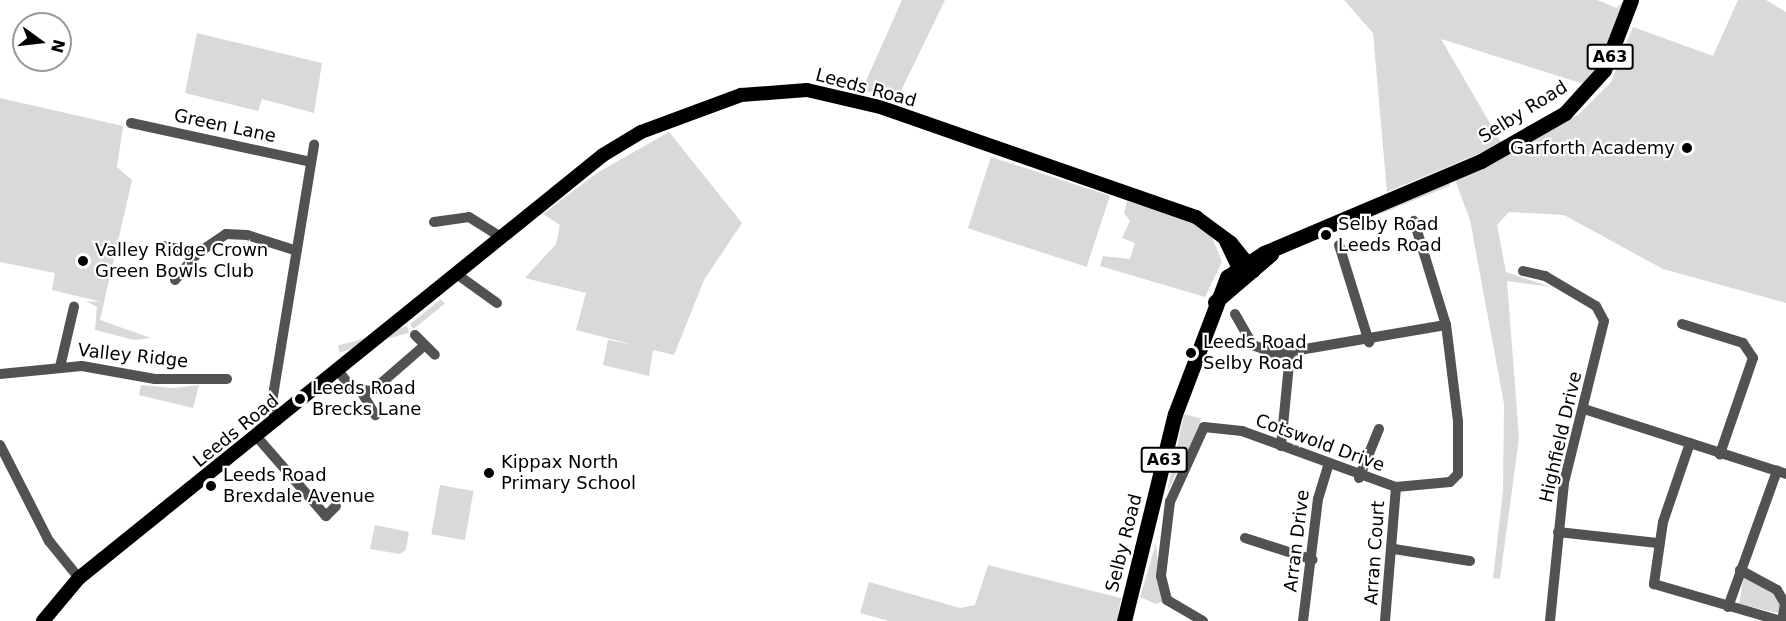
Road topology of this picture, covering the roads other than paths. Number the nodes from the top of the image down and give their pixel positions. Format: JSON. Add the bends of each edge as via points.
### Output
{"nodes":[{"id":1,"x":1631,"y":0,"type":"edge"},
{"id":2,"x":131,"y":123,"type":"dead end"},
{"id":3,"x":314,"y":144,"type":"dead end"},
{"id":4,"x":311,"y":162,"type":"junction"},
{"id":5,"x":1414,"y":221,"type":"dead end"},
{"id":6,"x":434,"y":222,"type":"dead end"},
{"id":7,"x":502,"y":238,"type":"junction"},
{"id":8,"x":1339,"y":245,"type":"dead end"},
{"id":9,"x":163,"y":246,"type":"dead end"},
{"id":10,"x":297,"y":251,"type":"junction"},
{"id":11,"x":198,"y":253,"type":"junction"},
{"id":12,"x":1246,"y":270,"type":"junction"},
{"id":13,"x":1523,"y":271,"type":"dead end"},
{"id":14,"x":458,"y":275,"type":"junction"},
{"id":15,"x":176,"y":280,"type":"dead end"},
{"id":16,"x":497,"y":303,"type":"dead end"},
{"id":17,"x":74,"y":307,"type":"dead end"},
{"id":18,"x":1235,"y":314,"type":"dead end"},
{"id":19,"x":1682,"y":324,"type":"dead end"},
{"id":20,"x":1446,"y":325,"type":"junction"},
{"id":21,"x":415,"y":335,"type":"dead end"},
{"id":22,"x":1369,"y":342,"type":"junction"},
{"id":23,"x":424,"y":346,"type":"junction"},
{"id":24,"x":1290,"y":354,"type":"junction"},
{"id":25,"x":435,"y":355,"type":"dead end"},
{"id":26,"x":60,"y":367,"type":"junction"},
{"id":27,"x":339,"y":372,"type":"junction"},
{"id":28,"x":0,"y":374,"type":"edge"},
{"id":29,"x":227,"y":379,"type":"dead end"},
{"id":30,"x":362,"y":393,"type":"junction"},
{"id":31,"x":1584,"y":409,"type":"junction"},
{"id":32,"x":375,"y":415,"type":"dead end"},
{"id":33,"x":277,"y":421,"type":"junction"},
{"id":34,"x":1379,"y":429,"type":"dead end"},
{"id":35,"x":257,"y":436,"type":"junction"},
{"id":36,"x":1690,"y":443,"type":"junction"},
{"id":37,"x":0,"y":445,"type":"edge"},
{"id":38,"x":1281,"y":446,"type":"junction"},
{"id":39,"x":1720,"y":454,"type":"junction"},
{"id":40,"x":1328,"y":466,"type":"junction"},
{"id":41,"x":1781,"y":473,"type":"edge"},
{"id":42,"x":1359,"y":478,"type":"junction"},
{"id":43,"x":1396,"y":487,"type":"junction"},
{"id":44,"x":336,"y":506,"type":"dead end"},
{"id":45,"x":1558,"y":532,"type":"junction"},
{"id":46,"x":1245,"y":538,"type":"dead end"},
{"id":47,"x":1658,"y":543,"type":"junction"},
{"id":48,"x":1394,"y":549,"type":"junction"},
{"id":49,"x":1313,"y":560,"type":"junction"},
{"id":50,"x":1470,"y":561,"type":"dead end"},
{"id":51,"x":1740,"y":570,"type":"junction"},
{"id":52,"x":79,"y":578,"type":"junction"},
{"id":53,"x":1728,"y":607,"type":"junction"},
{"id":54,"x":1753,"y":617,"type":"edge"},
{"id":55,"x":44,"y":621,"type":"edge"},
{"id":56,"x":1125,"y":621,"type":"edge"},
{"id":57,"x":1203,"y":621,"type":"edge"},
{"id":58,"x":1303,"y":621,"type":"edge"},
{"id":59,"x":1385,"y":621,"type":"edge"},
{"id":60,"x":1550,"y":621,"type":"edge"},
{"id":61,"x":1782,"y":621,"type":"edge"}],
"edges":[{"from":1,"to":12,"type":"highway","name":"Selby Road","number":"A63","via":[[1604,70],[1584,98],[1481,161],[1273,252]]},
{"from":2,"to":4,"type":"street","name":"Green Lane"},
{"from":3,"to":4,"type":"street"},
{"from":4,"to":10,"type":"street"},
{"from":5,"to":20,"type":"street","name":"Cotswold Drive"},
{"from":6,"to":7,"type":"street","via":[[469,217]]},
{"from":7,"to":12,"type":"main road","name":"Leeds Road","via":[[603,154],[641,132],[741,95],[793,89],[880,107],[1192,215],[1225,239]]},
{"from":7,"to":14,"type":"main road","name":"Leeds Road"},
{"from":8,"to":22,"type":"street"},
{"from":9,"to":11,"type":"street"},
{"from":10,"to":11,"type":"street","via":[[233,233]]},
{"from":10,"to":33,"type":"street","via":[[271,408]]},
{"from":11,"to":15,"type":"street"},
{"from":12,"to":56,"type":"highway","name":"Selby Road","number":"A63","via":[[1220,286],[1175,414]]},
{"from":13,"to":31,"type":"street","name":"Highfield Drive","via":[[1559,286],[1604,316]]},
{"from":14,"to":16,"type":"street"},
{"from":14,"to":27,"type":"main road","name":"Leeds Road"},
{"from":17,"to":26,"type":"street"},
{"from":18,"to":24,"type":"street","via":[[1258,349]]},
{"from":19,"to":39,"type":"street","via":[[1743,343],[1753,358]]},
{"from":20,"to":22,"type":"street"},
{"from":20,"to":43,"type":"street","name":"Cotswold Drive","via":[[1458,421],[1458,474],[1450,482]]},
{"from":21,"to":23,"type":"street"},
{"from":22,"to":24,"type":"street"},
{"from":23,"to":25,"type":"street"},
{"from":23,"to":30,"type":"street","via":[[372,391]]},
{"from":24,"to":38,"type":"street"},
{"from":26,"to":28,"type":"street","name":"Valley Ridge"},
{"from":26,"to":29,"type":"street","name":"Valley Ridge","via":[[90,366],[162,379]]},
{"from":27,"to":30,"type":"street"},
{"from":27,"to":33,"type":"main road","name":"Leeds Road"},
{"from":30,"to":32,"type":"street"},
{"from":31,"to":36,"type":"street"},
{"from":31,"to":45,"type":"street","name":"Highfield Drive"},
{"from":33,"to":35,"type":"main road","name":"Leeds Road"},
{"from":34,"to":42,"type":"street"},
{"from":35,"to":44,"type":"street","via":[[326,516]]},
{"from":35,"to":52,"type":"main road","name":"Leeds Road"},
{"from":36,"to":39,"type":"street"},
{"from":36,"to":47,"type":"street"},
{"from":37,"to":52,"type":"street","via":[[49,541]]},
{"from":38,"to":40,"type":"street","name":"Cotswold Drive"},
{"from":38,"to":57,"type":"street","name":"Cotswold Drive","via":[[1209,426],[1187,455],[1165,524],[1161,576],[1167,600]]},
{"from":39,"to":41,"type":"street"},
{"from":40,"to":42,"type":"street","name":"Cotswold Drive"},
{"from":40,"to":49,"type":"street","name":"Arran Drive","via":[[1318,499]]},
{"from":41,"to":51,"type":"street"},
{"from":42,"to":43,"type":"street","name":"Cotswold Drive"},
{"from":43,"to":48,"type":"street","name":"Arran Court"},
{"from":45,"to":47,"type":"street"},
{"from":45,"to":60,"type":"street","name":"Highfield Drive"},
{"from":46,"to":49,"type":"street"},
{"from":47,"to":53,"type":"street","via":[[1651,576],[1657,587]]},
{"from":48,"to":50,"type":"street"},
{"from":48,"to":59,"type":"street","name":"Arran Court"},
{"from":49,"to":58,"type":"street","name":"Arran Drive"},
{"from":51,"to":53,"type":"street"},
{"from":51,"to":61,"type":"street","via":[[1777,590],[1785,604]]},
{"from":52,"to":55,"type":"main road","name":"Leeds Road"},
{"from":53,"to":54,"type":"street"},
{"from":54,"to":61,"type":"street"}]}
